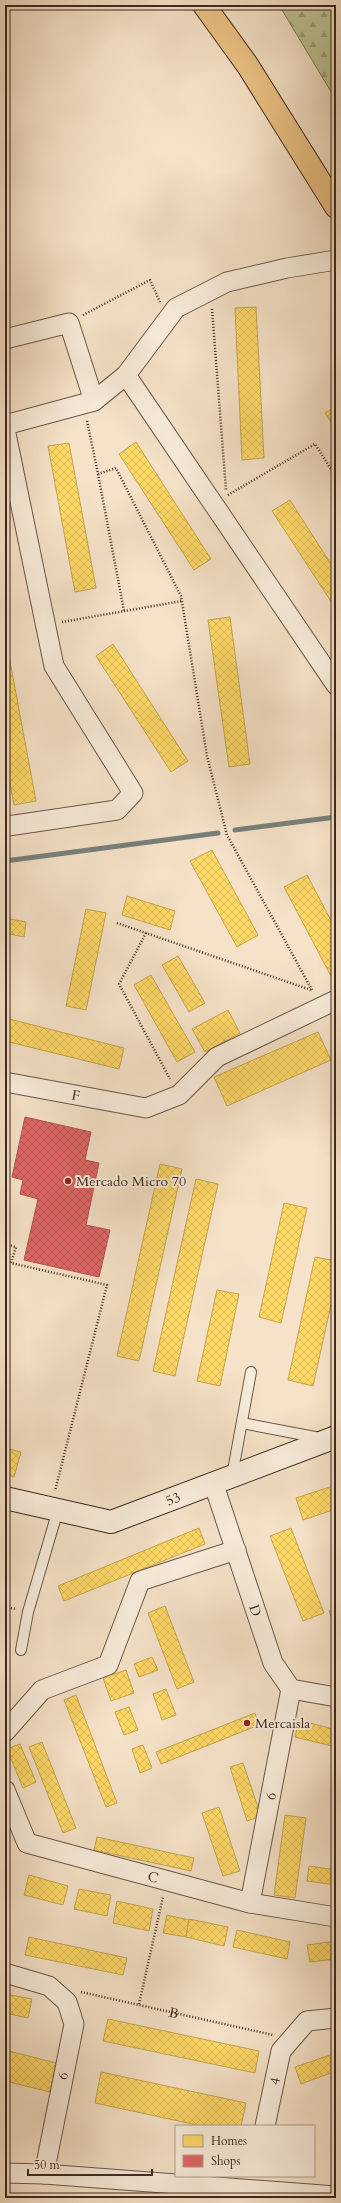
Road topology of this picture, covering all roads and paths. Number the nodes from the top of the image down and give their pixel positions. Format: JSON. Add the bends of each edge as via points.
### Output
{"nodes":[{"id":1,"x":204,"y":5,"type":"edge"},
{"id":2,"x":220,"y":5,"type":"edge"},
{"id":3,"x":248,"y":66,"type":"junction"},
{"id":4,"x":336,"y":206,"type":"edge"},
{"id":5,"x":336,"y":260,"type":"edge"},
{"id":6,"x":210,"y":291,"type":"junction"},
{"id":7,"x":168,"y":318,"type":"junction"},
{"id":8,"x":69,"y":323,"type":"junction"},
{"id":9,"x":5,"y":339,"type":"edge"},
{"id":10,"x":126,"y":375,"type":"junction"},
{"id":11,"x":89,"y":402,"type":"junction"},
{"id":12,"x":5,"y":425,"type":"edge"},
{"id":13,"x":5,"y":429,"type":"edge"},
{"id":14,"x":98,"y":474,"type":"junction"},
{"id":15,"x":336,"y":476,"type":"edge"},
{"id":16,"x":182,"y":601,"type":"junction"},
{"id":17,"x":124,"y":611,"type":"junction"},
{"id":18,"x":45,"y":625,"type":"junction"},
{"id":19,"x":336,"y":685,"type":"edge"},
{"id":20,"x":5,"y":824,"type":"edge"},
{"id":21,"x":117,"y":923,"type":"dead end"},
{"id":22,"x":146,"y":933,"type":"junction"},
{"id":23,"x":312,"y":990,"type":"junction"},
{"id":24,"x":318,"y":992,"type":"dead end"},
{"id":25,"x":336,"y":1000,"type":"edge"},
{"id":26,"x":5,"y":1082,"type":"edge"},
{"id":27,"x":179,"y":1095,"type":"junction"},
{"id":28,"x":5,"y":1244,"type":"edge"},
{"id":29,"x":251,"y":1372,"type":"dead end"},
{"id":30,"x":242,"y":1423,"type":"junction"},
{"id":31,"x":332,"y":1438,"type":"edge"},
{"id":32,"x":223,"y":1481,"type":"junction"},
{"id":33,"x":5,"y":1498,"type":"edge"},
{"id":34,"x":55,"y":1509,"type":"junction"},
{"id":35,"x":236,"y":1550,"type":"junction"},
{"id":36,"x":21,"y":1650,"type":"dead end"},
{"id":37,"x":291,"y":1689,"type":"junction"},
{"id":38,"x":336,"y":1697,"type":"edge"},
{"id":39,"x":5,"y":1732,"type":"edge"},
{"id":40,"x":5,"y":1790,"type":"edge"},
{"id":41,"x":167,"y":1880,"type":"junction"},
{"id":42,"x":250,"y":1903,"type":"junction"},
{"id":43,"x":336,"y":1917,"type":"edge"},
{"id":44,"x":5,"y":1974,"type":"edge"},
{"id":45,"x":79,"y":1992,"type":"dead end"},
{"id":46,"x":139,"y":2004,"type":"junction"},
{"id":47,"x":336,"y":2018,"type":"edge"},
{"id":48,"x":292,"y":2039,"type":"junction"},
{"id":49,"x":265,"y":2125,"type":"edge"},
{"id":50,"x":5,"y":2173,"type":"edge"},
{"id":51,"x":44,"y":2174,"type":"junction"},
{"id":52,"x":272,"y":2188,"type":"edge"},
{"id":53,"x":336,"y":2196,"type":"edge"}],
"edges":[{"from":1,"to":3,"type":"main road"},
{"from":2,"to":3,"type":"main road"},
{"from":3,"to":4,"type":"main road"},
{"from":5,"to":6,"type":"street","via":[[227,282]]},
{"from":6,"to":7,"type":"street","via":[[176,308]]},
{"from":6,"to":15,"type":"path","via":[[226,496],[315,444]]},
{"from":7,"to":8,"type":"path","via":[[150,280]]},
{"from":7,"to":10,"type":"street"},
{"from":8,"to":9,"type":"street"},
{"from":8,"to":11,"type":"street"},
{"from":10,"to":11,"type":"street"},
{"from":10,"to":19,"type":"street"},
{"from":11,"to":12,"type":"street"},
{"from":11,"to":14,"type":"path"},
{"from":13,"to":18,"type":"street"},
{"from":14,"to":16,"type":"path","via":[[116,468]]},
{"from":14,"to":17,"type":"path"},
{"from":16,"to":17,"type":"path"},
{"from":16,"to":23,"type":"path","via":[[207,756],[228,835]]},
{"from":17,"to":18,"type":"path"},
{"from":18,"to":20,"type":"street","via":[[54,666],[133,793],[117,810],[8,826]]},
{"from":21,"to":22,"type":"path"},
{"from":22,"to":23,"type":"path"},
{"from":22,"to":27,"type":"path","via":[[119,984]]},
{"from":23,"to":24,"type":"path"},
{"from":25,"to":27,"type":"street","via":[[217,1057]]},
{"from":26,"to":27,"type":"street","name":"F","via":[[146,1108]]},
{"from":28,"to":34,"type":"path","via":[[16,1247],[11,1263],[107,1285]]},
{"from":29,"to":30,"type":"lane"},
{"from":30,"to":31,"type":"lane"},
{"from":30,"to":32,"type":"lane"},
{"from":31,"to":32,"type":"street","name":"53"},
{"from":32,"to":34,"type":"street","name":"53","via":[[111,1522]]},
{"from":32,"to":35,"type":"street","name":"D"},
{"from":33,"to":34,"type":"street","name":"53"},
{"from":34,"to":36,"type":"lane","via":[[28,1612]]},
{"from":35,"to":37,"type":"street","name":"D","via":[[273,1663]]},
{"from":35,"to":39,"type":"street","via":[[140,1581],[108,1665],[42,1690]]},
{"from":37,"to":38,"type":"street"},
{"from":37,"to":42,"type":"street","name":"6"},
{"from":40,"to":41,"type":"street","name":"C","via":[[27,1843]]},
{"from":41,"to":42,"type":"street","name":"C"},
{"from":41,"to":46,"type":"path"},
{"from":42,"to":43,"type":"street","name":"C"},
{"from":44,"to":51,"type":"street","name":"6","via":[[49,1986],[67,2002],[74,2024]]},
{"from":45,"to":46,"type":"path","name":"B"},
{"from":46,"to":48,"type":"path","name":"B"},
{"from":47,"to":48,"type":"street","via":[[307,2021]]},
{"from":48,"to":49,"type":"street","name":"4","via":[[281,2051]]},
{"from":50,"to":51,"type":"street"},
{"from":51,"to":52,"type":"street"},
{"from":52,"to":53,"type":"street"}]}
